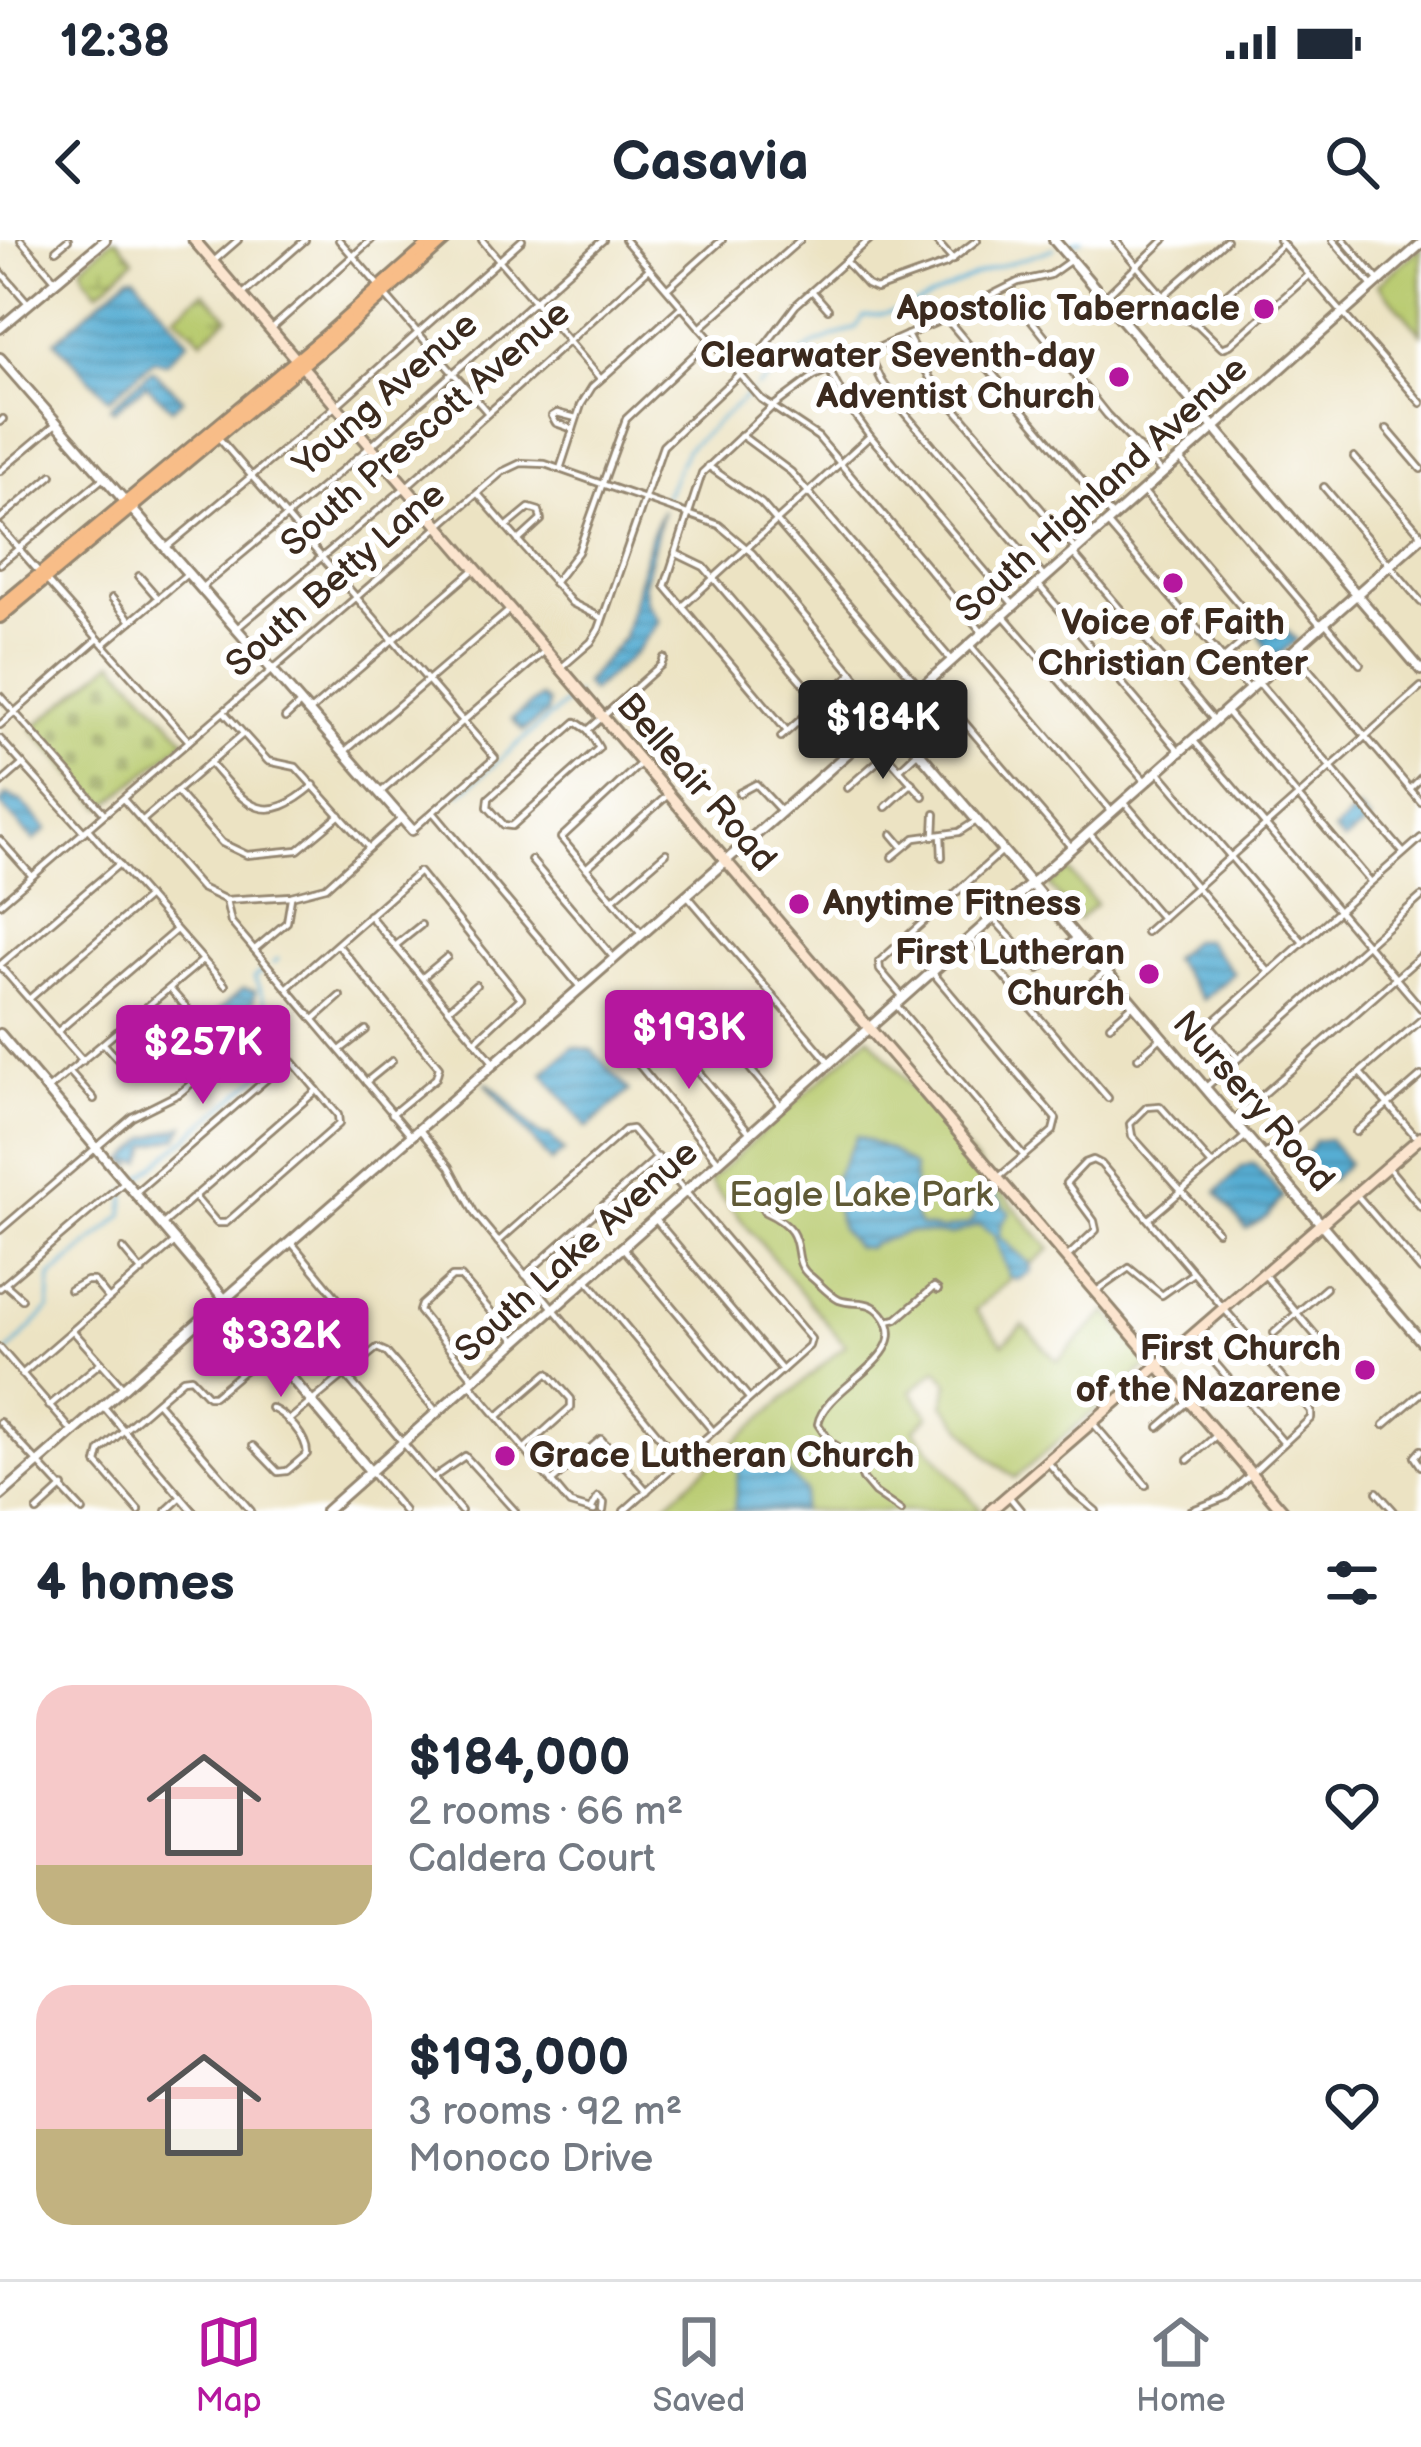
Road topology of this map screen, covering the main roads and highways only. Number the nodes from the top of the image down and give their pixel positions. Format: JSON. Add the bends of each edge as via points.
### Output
{"nodes":[{"id":1,"x":194,"y":240,"type":"edge"},
{"id":2,"x":434,"y":240,"type":"edge"},
{"id":3,"x":445,"y":240,"type":"edge"},
{"id":4,"x":382,"y":291,"type":"junction"},
{"id":5,"x":299,"y":361,"type":"junction"},
{"id":6,"x":42,"y":576,"type":"junction"},
{"id":7,"x":0,"y":608,"type":"edge"},
{"id":8,"x":0,"y":617,"type":"edge"},
{"id":9,"x":1420,"y":1139,"type":"edge"},
{"id":10,"x":1156,"y":1365,"type":"junction"},
{"id":11,"x":990,"y":1511,"type":"edge"},
{"id":12,"x":1282,"y":1511,"type":"edge"}],
"edges":[{"from":1,"to":5,"type":"main road","name":"Belleair Road"},
{"from":2,"to":4,"type":"main road"},
{"from":3,"to":4,"type":"main road"},
{"from":4,"to":5,"type":"main road"},
{"from":5,"to":6,"type":"main road"},
{"from":5,"to":10,"type":"main road","name":"Belleair Road"},
{"from":6,"to":7,"type":"main road"},
{"from":6,"to":8,"type":"main road"},
{"from":9,"to":10,"type":"main road"},
{"from":10,"to":11,"type":"main road"},
{"from":10,"to":12,"type":"main road","name":"Belleair Road"}]}
